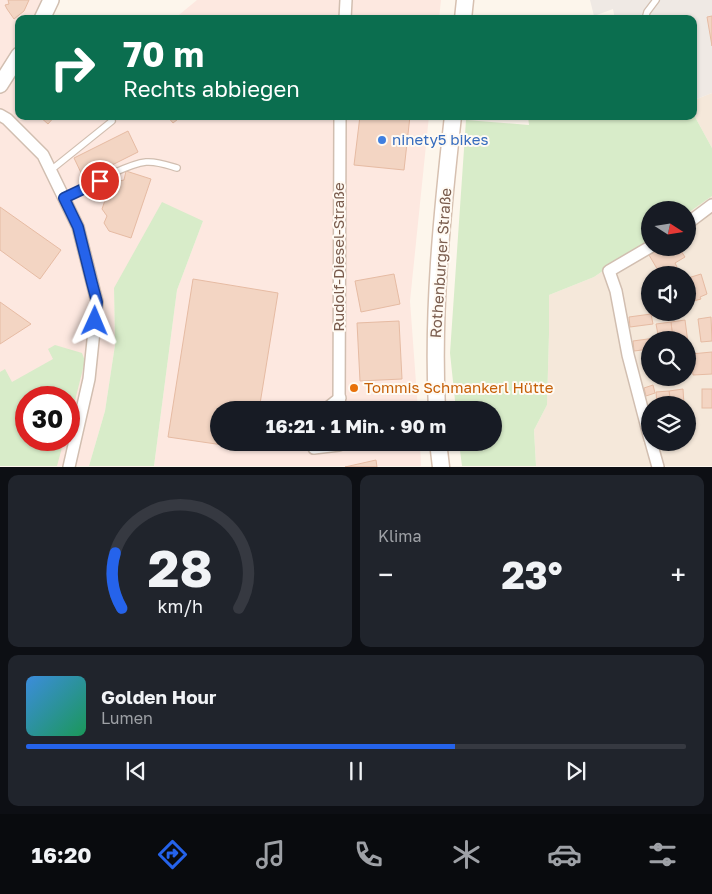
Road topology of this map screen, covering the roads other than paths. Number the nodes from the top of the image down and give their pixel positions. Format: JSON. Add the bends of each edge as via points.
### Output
{"nodes":[{"id":1,"x":51,"y":0,"type":"edge"},
{"id":2,"x":346,"y":0,"type":"edge"},
{"id":3,"x":465,"y":0,"type":"edge"},
{"id":4,"x":656,"y":0,"type":"edge"},
{"id":5,"x":44,"y":15,"type":"edge"},
{"id":6,"x":345,"y":15,"type":"edge"},
{"id":7,"x":463,"y":15,"type":"edge"},
{"id":8,"x":646,"y":15,"type":"edge"},
{"id":9,"x":15,"y":61,"type":"edge"},
{"id":10,"x":0,"y":85,"type":"edge"},
{"id":11,"x":0,"y":115,"type":"edge"},
{"id":12,"x":340,"y":120,"type":"edge"},
{"id":13,"x":453,"y":120,"type":"edge"},
{"id":14,"x":112,"y":121,"type":"dead end"},
{"id":15,"x":177,"y":168,"type":"dead end"},
{"id":16,"x":50,"y":170,"type":"junction"},
{"id":17,"x":64,"y":198,"type":"junction"},
{"id":18,"x":712,"y":205,"type":"edge"},
{"id":19,"x":696,"y":217,"type":"edge"},
{"id":20,"x":641,"y":252,"type":"edge"},
{"id":21,"x":340,"y":401,"type":"edge"},
{"id":22,"x":437,"y":401,"type":"edge"},
{"id":23,"x":641,"y":405,"type":"edge"},
{"id":24,"x":439,"y":451,"type":"edge"},
{"id":25,"x":654,"y":451,"type":"edge"},
{"id":26,"x":68,"y":466,"type":"edge"},
{"id":27,"x":441,"y":466,"type":"edge"},
{"id":28,"x":658,"y":466,"type":"edge"}],
"edges":[{"from":1,"to":5,"type":"street"},
{"from":2,"to":6,"type":"street"},
{"from":3,"to":7,"type":"main road"},
{"from":4,"to":8,"type":"lane"},
{"from":9,"to":10,"type":"street"},
{"from":11,"to":16,"type":"street","via":[[43,155]]},
{"from":12,"to":21,"type":"street","name":"Rudolf-Diesel-Straße"},
{"from":13,"to":22,"type":"main road","name":"Rothenburger Straße","via":[[436,289]]},
{"from":14,"to":16,"type":"lane"},
{"from":15,"to":17,"type":"lane","via":[[161,163],[135,164]]},
{"from":16,"to":17,"type":"street"},
{"from":17,"to":26,"type":"street","via":[[78,227],[97,302],[89,379]]},
{"from":18,"to":19,"type":"street"},
{"from":20,"to":23,"type":"street","via":[[609,271]]},
{"from":24,"to":27,"type":"main road"},
{"from":25,"to":28,"type":"street"}]}
